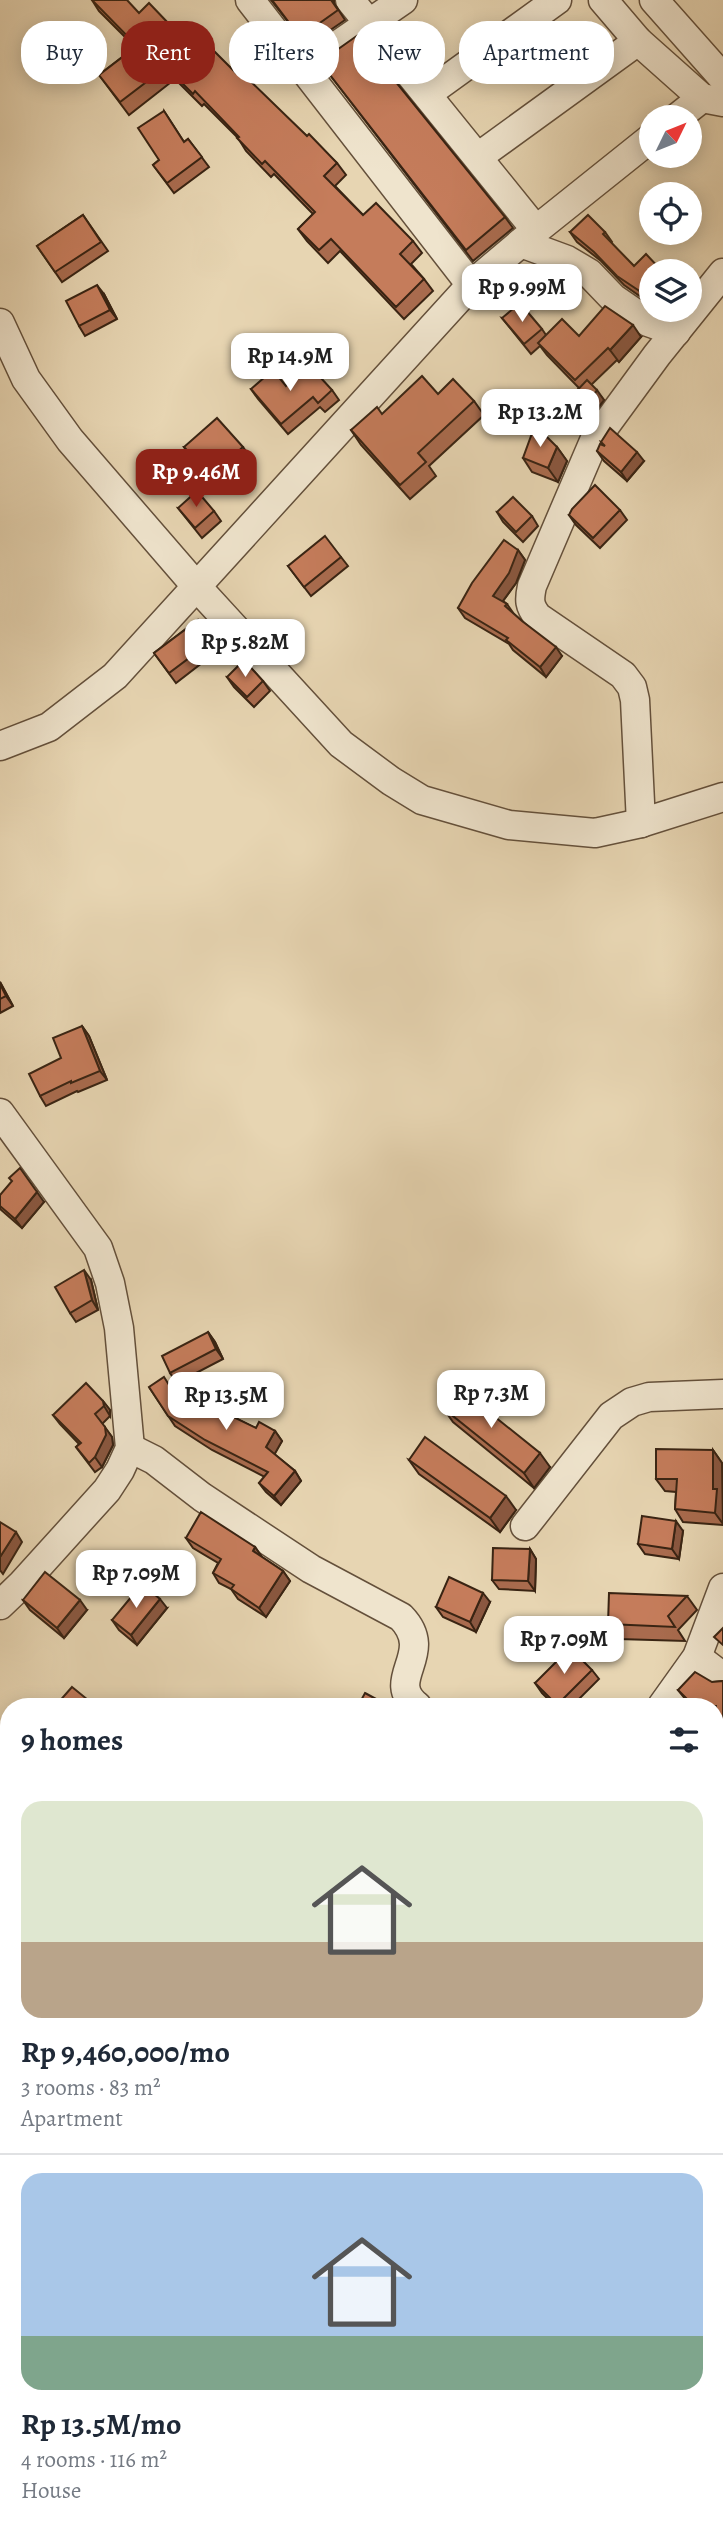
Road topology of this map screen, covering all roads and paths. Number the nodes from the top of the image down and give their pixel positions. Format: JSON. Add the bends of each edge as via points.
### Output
{"nodes":[{"id":1,"x":250,"y":0,"type":"edge"},
{"id":2,"x":350,"y":0,"type":"edge"},
{"id":3,"x":403,"y":0,"type":"edge"},
{"id":4,"x":556,"y":0,"type":"edge"},
{"id":5,"x":603,"y":0,"type":"edge"},
{"id":6,"x":654,"y":0,"type":"edge"},
{"id":7,"x":266,"y":21,"type":"edge"},
{"id":8,"x":366,"y":21,"type":"edge"},
{"id":9,"x":371,"y":21,"type":"edge"},
{"id":10,"x":638,"y":41,"type":"junction"},
{"id":11,"x":723,"y":78,"type":"edge"},
{"id":12,"x":315,"y":84,"type":"edge"},
{"id":13,"x":419,"y":84,"type":"edge"},
{"id":14,"x":427,"y":94,"type":"junction"},
{"id":15,"x":712,"y":100,"type":"edge"},
{"id":16,"x":639,"y":148,"type":"edge"},
{"id":17,"x":478,"y":157,"type":"junction"},
{"id":18,"x":528,"y":236,"type":"junction"},
{"id":19,"x":723,"y":273,"type":"edge"},
{"id":20,"x":471,"y":285,"type":"junction"},
{"id":21,"x":0,"y":323,"type":"edge"},
{"id":22,"x":676,"y":332,"type":"junction"},
{"id":23,"x":197,"y":587,"type":"junction"},
{"id":24,"x":0,"y":746,"type":"edge"},
{"id":25,"x":723,"y":797,"type":"edge"},
{"id":26,"x":641,"y":824,"type":"junction"},
{"id":27,"x":0,"y":1113,"type":"edge"},
{"id":28,"x":723,"y":1394,"type":"edge"},
{"id":29,"x":130,"y":1448,"type":"junction"},
{"id":30,"x":526,"y":1526,"type":"dead end"},
{"id":31,"x":723,"y":1588,"type":"edge"},
{"id":32,"x":0,"y":1605,"type":"edge"},
{"id":33,"x":697,"y":1657,"type":"junction"},
{"id":34,"x":723,"y":1677,"type":"edge"},
{"id":35,"x":409,"y":1698,"type":"edge"},
{"id":36,"x":668,"y":1698,"type":"edge"}],
"edges":[{"from":1,"to":7,"type":"street"},
{"from":2,"to":8,"type":"street"},
{"from":3,"to":9,"type":"street"},
{"from":4,"to":14,"type":"street"},
{"from":5,"to":10,"type":"street"},
{"from":6,"to":11,"type":"street"},
{"from":10,"to":15,"type":"street"},
{"from":10,"to":17,"type":"street"},
{"from":12,"to":20,"type":"street"},
{"from":13,"to":14,"type":"street"},
{"from":14,"to":17,"type":"street"},
{"from":16,"to":18,"type":"street"},
{"from":17,"to":18,"type":"street"},
{"from":18,"to":20,"type":"street"},
{"from":18,"to":22,"type":"street","via":[[589,273],[613,298],[648,322]]},
{"from":19,"to":22,"type":"street"},
{"from":20,"to":23,"type":"street"},
{"from":21,"to":23,"type":"street","via":[[26,379],[63,430]]},
{"from":22,"to":26,"type":"street","via":[[594,440],[529,599],[538,617],[623,674],[632,687]]},
{"from":23,"to":24,"type":"street","via":[[115,676],[49,727]]},
{"from":23,"to":26,"type":"street","via":[[341,744],[422,800],[509,825],[595,833]]},
{"from":25,"to":26,"type":"street"},
{"from":27,"to":29,"type":"street","via":[[98,1248],[119,1328]]},
{"from":28,"to":30,"type":"street","via":[[649,1396],[611,1416]]},
{"from":29,"to":32,"type":"street","via":[[107,1490]]},
{"from":29,"to":35,"type":"street","via":[[311,1569],[401,1617],[416,1646],[406,1674]]},
{"from":31,"to":33,"type":"street"},
{"from":33,"to":34,"type":"street"},
{"from":33,"to":36,"type":"street"}]}
